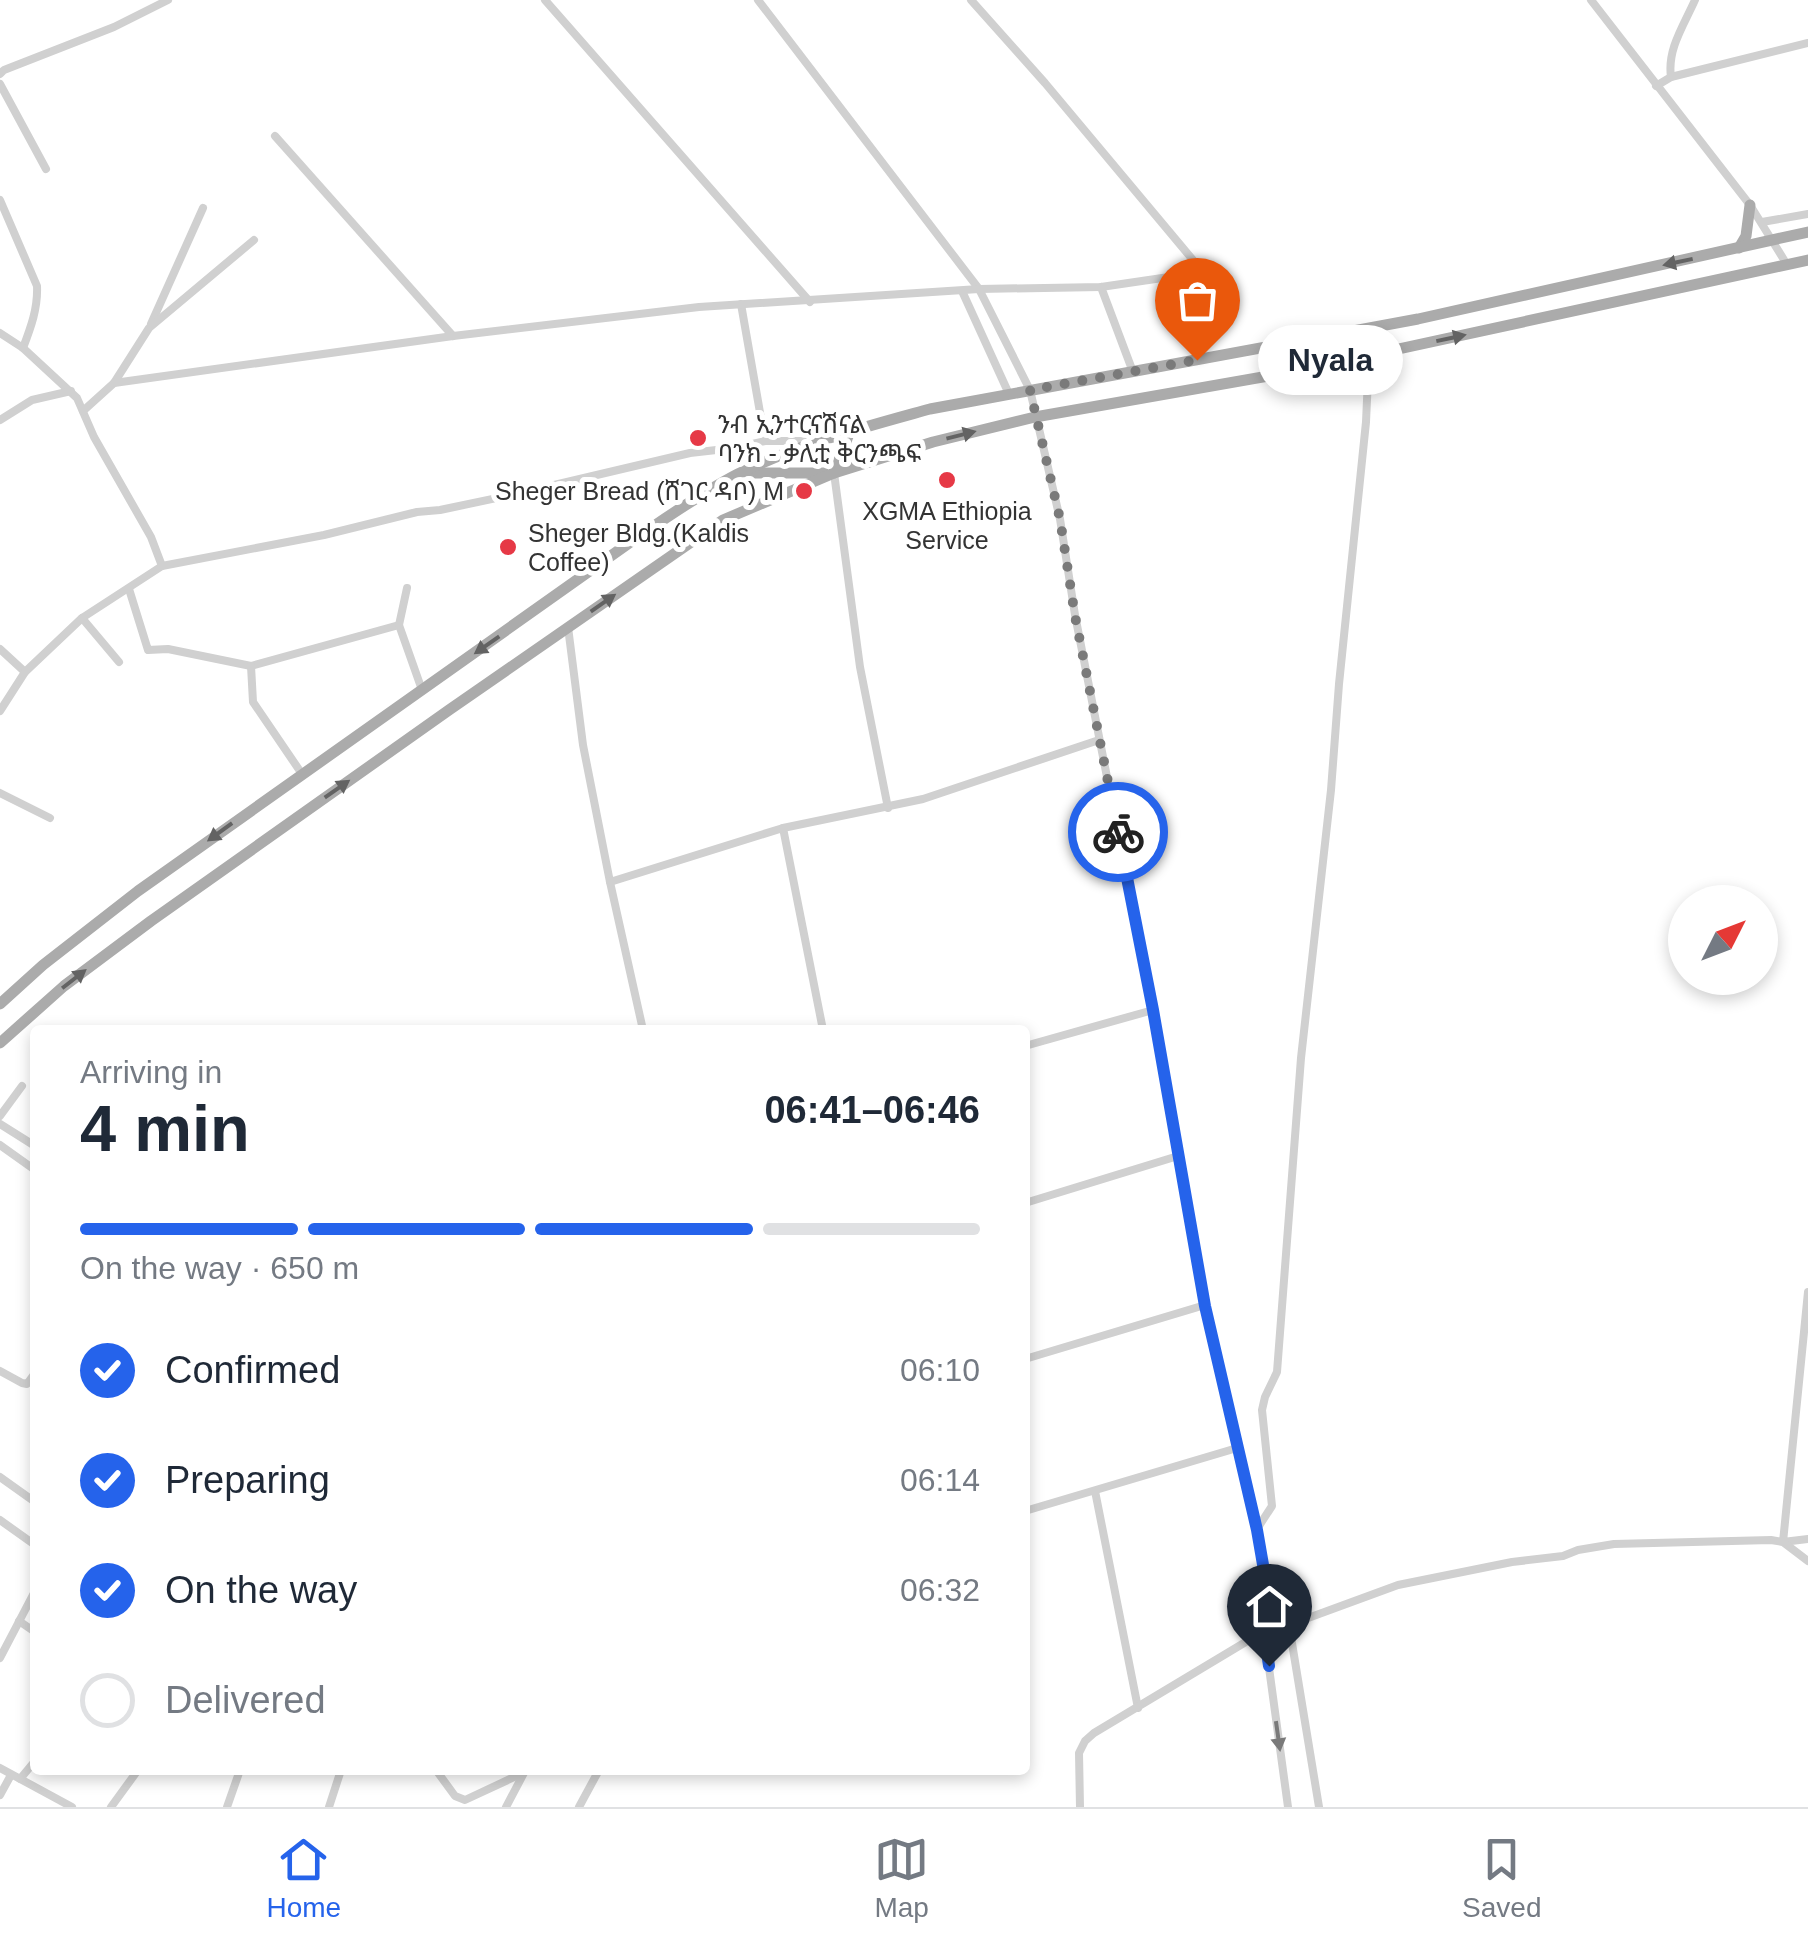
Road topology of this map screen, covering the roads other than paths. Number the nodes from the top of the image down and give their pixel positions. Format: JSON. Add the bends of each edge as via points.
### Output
{"nodes":[{"id":1,"x":168,"y":0,"type":"edge"},
{"id":2,"x":545,"y":0,"type":"edge"},
{"id":3,"x":758,"y":0,"type":"edge"},
{"id":4,"x":971,"y":0,"type":"edge"},
{"id":5,"x":1592,"y":0,"type":"edge"},
{"id":6,"x":1696,"y":0,"type":"edge"},
{"id":7,"x":1808,"y":42,"type":"edge"},
{"id":8,"x":1,"y":71,"type":"edge"},
{"id":9,"x":1671,"y":77,"type":"junction"},
{"id":10,"x":0,"y":84,"type":"edge"},
{"id":11,"x":1656,"y":86,"type":"junction"},
{"id":12,"x":275,"y":136,"type":"dead end"},
{"id":13,"x":46,"y":168,"type":"dead end"},
{"id":14,"x":0,"y":200,"type":"edge"},
{"id":15,"x":1750,"y":205,"type":"junction"},
{"id":16,"x":203,"y":208,"type":"dead end"},
{"id":17,"x":1808,"y":214,"type":"edge"},
{"id":18,"x":1762,"y":222,"type":"junction"},
{"id":19,"x":1808,"y":232,"type":"edge"},
{"id":20,"x":254,"y":240,"type":"dead end"},
{"id":21,"x":1773,"y":241,"type":"junction"},
{"id":22,"x":1738,"y":248,"type":"junction"},
{"id":23,"x":1808,"y":260,"type":"edge"},
{"id":24,"x":1786,"y":264,"type":"junction"},
{"id":25,"x":1100,"y":287,"type":"junction"},
{"id":26,"x":979,"y":290,"type":"junction"},
{"id":27,"x":962,"y":291,"type":"junction"},
{"id":28,"x":810,"y":302,"type":"junction"},
{"id":29,"x":741,"y":304,"type":"junction"},
{"id":30,"x":149,"y":328,"type":"junction"},
{"id":31,"x":0,"y":332,"type":"edge"},
{"id":32,"x":453,"y":336,"type":"junction"},
{"id":33,"x":23,"y":348,"type":"junction"},
{"id":34,"x":1368,"y":356,"type":"junction"},
{"id":35,"x":1133,"y":372,"type":"junction"},
{"id":36,"x":114,"y":383,"type":"junction"},
{"id":37,"x":1030,"y":390,"type":"junction"},
{"id":38,"x":71,"y":391,"type":"junction"},
{"id":39,"x":1009,"y":394,"type":"junction"},
{"id":40,"x":83,"y":411,"type":"junction"},
{"id":41,"x":1035,"y":418,"type":"junction"},
{"id":42,"x":0,"y":420,"type":"edge"},
{"id":43,"x":850,"y":431,"type":"junction"},
{"id":44,"x":765,"y":441,"type":"junction"},
{"id":45,"x":821,"y":442,"type":"junction"},
{"id":46,"x":741,"y":473,"type":"junction"},
{"id":47,"x":834,"y":473,"type":"junction"},
{"id":48,"x":162,"y":566,"type":"junction"},
{"id":49,"x":407,"y":588,"type":"dead end"},
{"id":50,"x":129,"y":589,"type":"junction"},
{"id":51,"x":82,"y":618,"type":"junction"},
{"id":52,"x":399,"y":625,"type":"junction"},
{"id":53,"x":568,"y":627,"type":"junction"},
{"id":54,"x":0,"y":649,"type":"edge"},
{"id":55,"x":118,"y":662,"type":"dead end"},
{"id":56,"x":251,"y":666,"type":"junction"},
{"id":57,"x":25,"y":672,"type":"junction"},
{"id":58,"x":422,"y":690,"type":"junction"},
{"id":59,"x":0,"y":712,"type":"edge"},
{"id":60,"x":1099,"y":740,"type":"junction"},
{"id":61,"x":302,"y":774,"type":"junction"},
{"id":62,"x":0,"y":793,"type":"edge"},
{"id":63,"x":888,"y":808,"type":"junction"},
{"id":64,"x":50,"y":818,"type":"dead end"},
{"id":65,"x":783,"y":828,"type":"junction"},
{"id":66,"x":610,"y":882,"type":"junction"},
{"id":67,"x":0,"y":1004,"type":"edge"},
{"id":68,"x":1153,"y":1010,"type":"junction"},
{"id":69,"x":642,"y":1025,"type":"edge"},
{"id":70,"x":822,"y":1025,"type":"edge"},
{"id":71,"x":0,"y":1043,"type":"edge"},
{"id":72,"x":1030,"y":1045,"type":"edge"},
{"id":73,"x":22,"y":1086,"type":"dead end"},
{"id":74,"x":0,"y":1116,"type":"edge"},
{"id":75,"x":0,"y":1124,"type":"edge"},
{"id":76,"x":30,"y":1143,"type":"edge"},
{"id":77,"x":0,"y":1145,"type":"edge"},
{"id":78,"x":1178,"y":1156,"type":"junction"},
{"id":79,"x":30,"y":1166,"type":"edge"},
{"id":80,"x":1030,"y":1201,"type":"edge"},
{"id":81,"x":1808,"y":1292,"type":"edge"},
{"id":82,"x":1205,"y":1306,"type":"junction"},
{"id":83,"x":1030,"y":1358,"type":"edge"},
{"id":84,"x":0,"y":1371,"type":"edge"},
{"id":85,"x":30,"y":1380,"type":"edge"},
{"id":86,"x":1808,"y":1388,"type":"edge"},
{"id":87,"x":1798,"y":1394,"type":"junction"},
{"id":88,"x":1238,"y":1448,"type":"junction"},
{"id":89,"x":0,"y":1477,"type":"edge"},
{"id":90,"x":1095,"y":1491,"type":"junction"},
{"id":91,"x":30,"y":1498,"type":"edge"},
{"id":92,"x":1030,"y":1510,"type":"edge"},
{"id":93,"x":0,"y":1521,"type":"edge"},
{"id":94,"x":1257,"y":1530,"type":"junction"},
{"id":95,"x":1808,"y":1538,"type":"edge"},
{"id":96,"x":30,"y":1542,"type":"edge"},
{"id":97,"x":1783,"y":1542,"type":"junction"},
{"id":98,"x":1808,"y":1560,"type":"edge"},
{"id":99,"x":30,"y":1600,"type":"edge"},
{"id":100,"x":1270,"y":1605,"type":"junction"},
{"id":101,"x":19,"y":1621,"type":"junction"},
{"id":102,"x":1289,"y":1625,"type":"junction"},
{"id":103,"x":30,"y":1629,"type":"edge"},
{"id":104,"x":1264,"y":1631,"type":"junction"},
{"id":105,"x":0,"y":1658,"type":"edge"},
{"id":106,"x":1138,"y":1708,"type":"junction"},
{"id":107,"x":30,"y":1765,"type":"edge"},
{"id":108,"x":0,"y":1768,"type":"edge"},
{"id":109,"x":134,"y":1775,"type":"edge"},
{"id":110,"x":238,"y":1775,"type":"edge"},
{"id":111,"x":339,"y":1775,"type":"edge"},
{"id":112,"x":440,"y":1775,"type":"edge"},
{"id":113,"x":517,"y":1775,"type":"edge"},
{"id":114,"x":523,"y":1775,"type":"edge"},
{"id":115,"x":596,"y":1775,"type":"edge"},
{"id":116,"x":16,"y":1777,"type":"junction"},
{"id":117,"x":0,"y":1795,"type":"edge"},
{"id":118,"x":72,"y":1807,"type":"edge"},
{"id":119,"x":111,"y":1807,"type":"edge"},
{"id":120,"x":226,"y":1807,"type":"edge"},
{"id":121,"x":329,"y":1807,"type":"edge"},
{"id":122,"x":506,"y":1807,"type":"edge"},
{"id":123,"x":579,"y":1807,"type":"edge"},
{"id":124,"x":1080,"y":1807,"type":"edge"},
{"id":125,"x":1288,"y":1807,"type":"edge"},
{"id":126,"x":1319,"y":1807,"type":"edge"}],
"edges":[{"from":1,"to":8,"type":"street"},
{"from":2,"to":28,"type":"street"},
{"from":3,"to":26,"type":"street"},
{"from":4,"to":25,"type":"street","via":[[1203,272]]},
{"from":5,"to":11,"type":"street"},
{"from":6,"to":9,"type":"street","via":[[1671,52]]},
{"from":7,"to":9,"type":"street"},
{"from":9,"to":11,"type":"street"},
{"from":10,"to":13,"type":"street"},
{"from":11,"to":15,"type":"street"},
{"from":12,"to":32,"type":"street"},
{"from":14,"to":33,"type":"street","via":[[37,286]]},
{"from":15,"to":18,"type":"street"},
{"from":15,"to":22,"type":"main road"},
{"from":16,"to":30,"type":"street"},
{"from":17,"to":18,"type":"street"},
{"from":18,"to":21,"type":"street"},
{"from":19,"to":21,"type":"main road"},
{"from":20,"to":30,"type":"street"},
{"from":21,"to":22,"type":"main road"},
{"from":21,"to":24,"type":"street"},
{"from":22,"to":35,"type":"main road","one_way":true},
{"from":23,"to":24,"type":"main road"},
{"from":34,"to":24,"type":"main road","one_way":true},
{"from":25,"to":26,"type":"street"},
{"from":25,"to":35,"type":"street"},
{"from":26,"to":27,"type":"street"},
{"from":26,"to":37,"type":"street"},
{"from":27,"to":28,"type":"street"},
{"from":27,"to":39,"type":"street"},
{"from":28,"to":29,"type":"street"},
{"from":29,"to":32,"type":"street"},
{"from":29,"to":44,"type":"street"},
{"from":30,"to":36,"type":"street"},
{"from":31,"to":33,"type":"street"},
{"from":32,"to":36,"type":"street"},
{"from":33,"to":38,"type":"street"},
{"from":34,"to":41,"type":"main road"},
{"from":34,"to":94,"type":"street","via":[[1278,1372],[1262,1410],[1272,1506]]},
{"from":35,"to":37,"type":"main road"},
{"from":36,"to":40,"type":"street"},
{"from":37,"to":39,"type":"main road"},
{"from":37,"to":41,"type":"street"},
{"from":38,"to":40,"type":"street"},
{"from":38,"to":42,"type":"street","via":[[32,400]]},
{"from":39,"to":43,"type":"main road"},
{"from":40,"to":48,"type":"street"},
{"from":47,"to":41,"type":"main road","one_way":true},
{"from":41,"to":60,"type":"street"},
{"from":43,"to":45,"type":"main road"},
{"from":43,"to":47,"type":"main road"},
{"from":44,"to":45,"type":"street"},
{"from":44,"to":48,"type":"street"},
{"from":45,"to":46,"type":"main road"},
{"from":46,"to":47,"type":"main road"},
{"from":46,"to":58,"type":"main road","one_way":true,"via":[[639,536]]},
{"from":53,"to":47,"type":"main road","one_way":true,"via":[[723,520]]},
{"from":47,"to":63,"type":"street","via":[[860,667]]},
{"from":48,"to":50,"type":"street"},
{"from":49,"to":52,"type":"street"},
{"from":50,"to":51,"type":"street"},
{"from":50,"to":56,"type":"street","via":[[148,650]]},
{"from":51,"to":55,"type":"street"},
{"from":51,"to":57,"type":"street"},
{"from":52,"to":56,"type":"street"},
{"from":52,"to":58,"type":"street"},
{"from":53,"to":66,"type":"street"},
{"from":71,"to":53,"type":"main road","one_way":true,"via":[[150,921]]},
{"from":54,"to":57,"type":"street"},
{"from":56,"to":61,"type":"street","via":[[254,702]]},
{"from":57,"to":59,"type":"street"},
{"from":58,"to":61,"type":"main road"},
{"from":60,"to":63,"type":"street"},
{"from":60,"to":68,"type":"street"},
{"from":61,"to":67,"type":"main road","one_way":true,"via":[[138,891]]},
{"from":62,"to":64,"type":"street"},
{"from":63,"to":65,"type":"street"},
{"from":65,"to":66,"type":"street"},
{"from":65,"to":70,"type":"street"},
{"from":66,"to":69,"type":"street"},
{"from":68,"to":72,"type":"street"},
{"from":68,"to":78,"type":"street"},
{"from":73,"to":74,"type":"street"},
{"from":75,"to":76,"type":"street"},
{"from":77,"to":79,"type":"street"},
{"from":78,"to":80,"type":"street"},
{"from":78,"to":82,"type":"street"},
{"from":81,"to":87,"type":"street"},
{"from":82,"to":83,"type":"street"},
{"from":82,"to":88,"type":"street"},
{"from":84,"to":85,"type":"street","via":[[22,1384]]},
{"from":86,"to":87,"type":"street"},
{"from":87,"to":97,"type":"street"},
{"from":88,"to":90,"type":"street"},
{"from":88,"to":94,"type":"street"},
{"from":89,"to":91,"type":"street"},
{"from":90,"to":92,"type":"street"},
{"from":90,"to":106,"type":"street"},
{"from":93,"to":96,"type":"street"},
{"from":94,"to":100,"type":"street"},
{"from":95,"to":97,"type":"street"},
{"from":97,"to":98,"type":"street"},
{"from":97,"to":102,"type":"street","via":[[1593,1547],[1398,1586]]},
{"from":99,"to":101,"type":"street"},
{"from":100,"to":102,"type":"street"},
{"from":100,"to":104,"type":"street"},
{"from":101,"to":103,"type":"street"},
{"from":101,"to":105,"type":"street"},
{"from":102,"to":104,"type":"street"},
{"from":102,"to":126,"type":"street"},
{"from":104,"to":106,"type":"street"},
{"from":104,"to":125,"type":"street","one_way":true},
{"from":106,"to":124,"type":"street","via":[[1081,1747]]},
{"from":107,"to":116,"type":"street"},
{"from":108,"to":116,"type":"street"},
{"from":109,"to":119,"type":"street"},
{"from":110,"to":120,"type":"street"},
{"from":111,"to":121,"type":"street"},
{"from":112,"to":113,"type":"street","via":[[465,1800]]},
{"from":114,"to":122,"type":"street"},
{"from":115,"to":123,"type":"street"},
{"from":116,"to":117,"type":"street"},
{"from":116,"to":118,"type":"street"}]}
